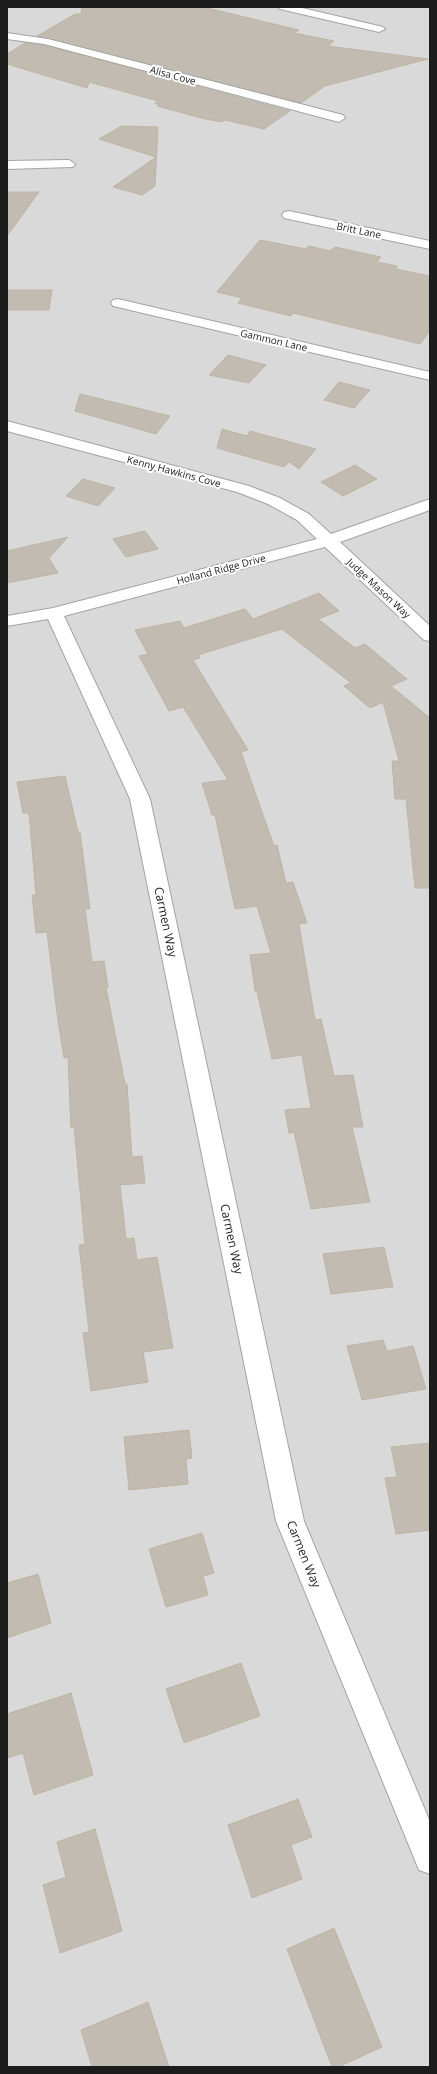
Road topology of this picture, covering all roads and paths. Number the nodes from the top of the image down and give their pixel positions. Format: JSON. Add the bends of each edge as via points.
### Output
{"nodes":[{"id":1,"x":284,"y":7,"type":"edge"},
{"id":2,"x":379,"y":29,"type":"dead end"},
{"id":3,"x":7,"y":36,"type":"edge"},
{"id":4,"x":339,"y":118,"type":"dead end"},
{"id":5,"x":69,"y":164,"type":"dead end"},
{"id":6,"x":7,"y":165,"type":"edge"},
{"id":7,"x":289,"y":215,"type":"dead end"},
{"id":8,"x":430,"y":245,"type":"edge"},
{"id":9,"x":118,"y":303,"type":"dead end"},
{"id":10,"x":430,"y":376,"type":"edge"},
{"id":11,"x":7,"y":426,"type":"edge"},
{"id":12,"x":430,"y":504,"type":"edge"},
{"id":13,"x":328,"y":541,"type":"junction"},
{"id":14,"x":54,"y":613,"type":"junction"},
{"id":15,"x":7,"y":621,"type":"edge"},
{"id":16,"x":430,"y":636,"type":"edge"},
{"id":17,"x":430,"y":1859,"type":"edge"}],
"edges":[{"from":1,"to":2,"type":"street"},
{"from":3,"to":4,"type":"street","name":"Alisa Cove","via":[[44,41]]},
{"from":5,"to":6,"type":"street"},
{"from":7,"to":8,"type":"street","name":"Britt Lane"},
{"from":9,"to":10,"type":"street","name":"Gammon Lane"},
{"from":11,"to":13,"type":"street","name":"Kenny Hawkins Cove","via":[[243,489],[274,501],[303,517]]},
{"from":12,"to":13,"type":"street","name":"Holland Ridge Drive"},
{"from":13,"to":14,"type":"street","name":"Holland Ridge Drive"},
{"from":13,"to":16,"type":"street","name":"Judge Mason Way"},
{"from":14,"to":15,"type":"street","name":"Holland Ridge Drive"},
{"from":14,"to":17,"type":"street","name":"Carmen Way","via":[[140,799],[290,1521]]}]}
